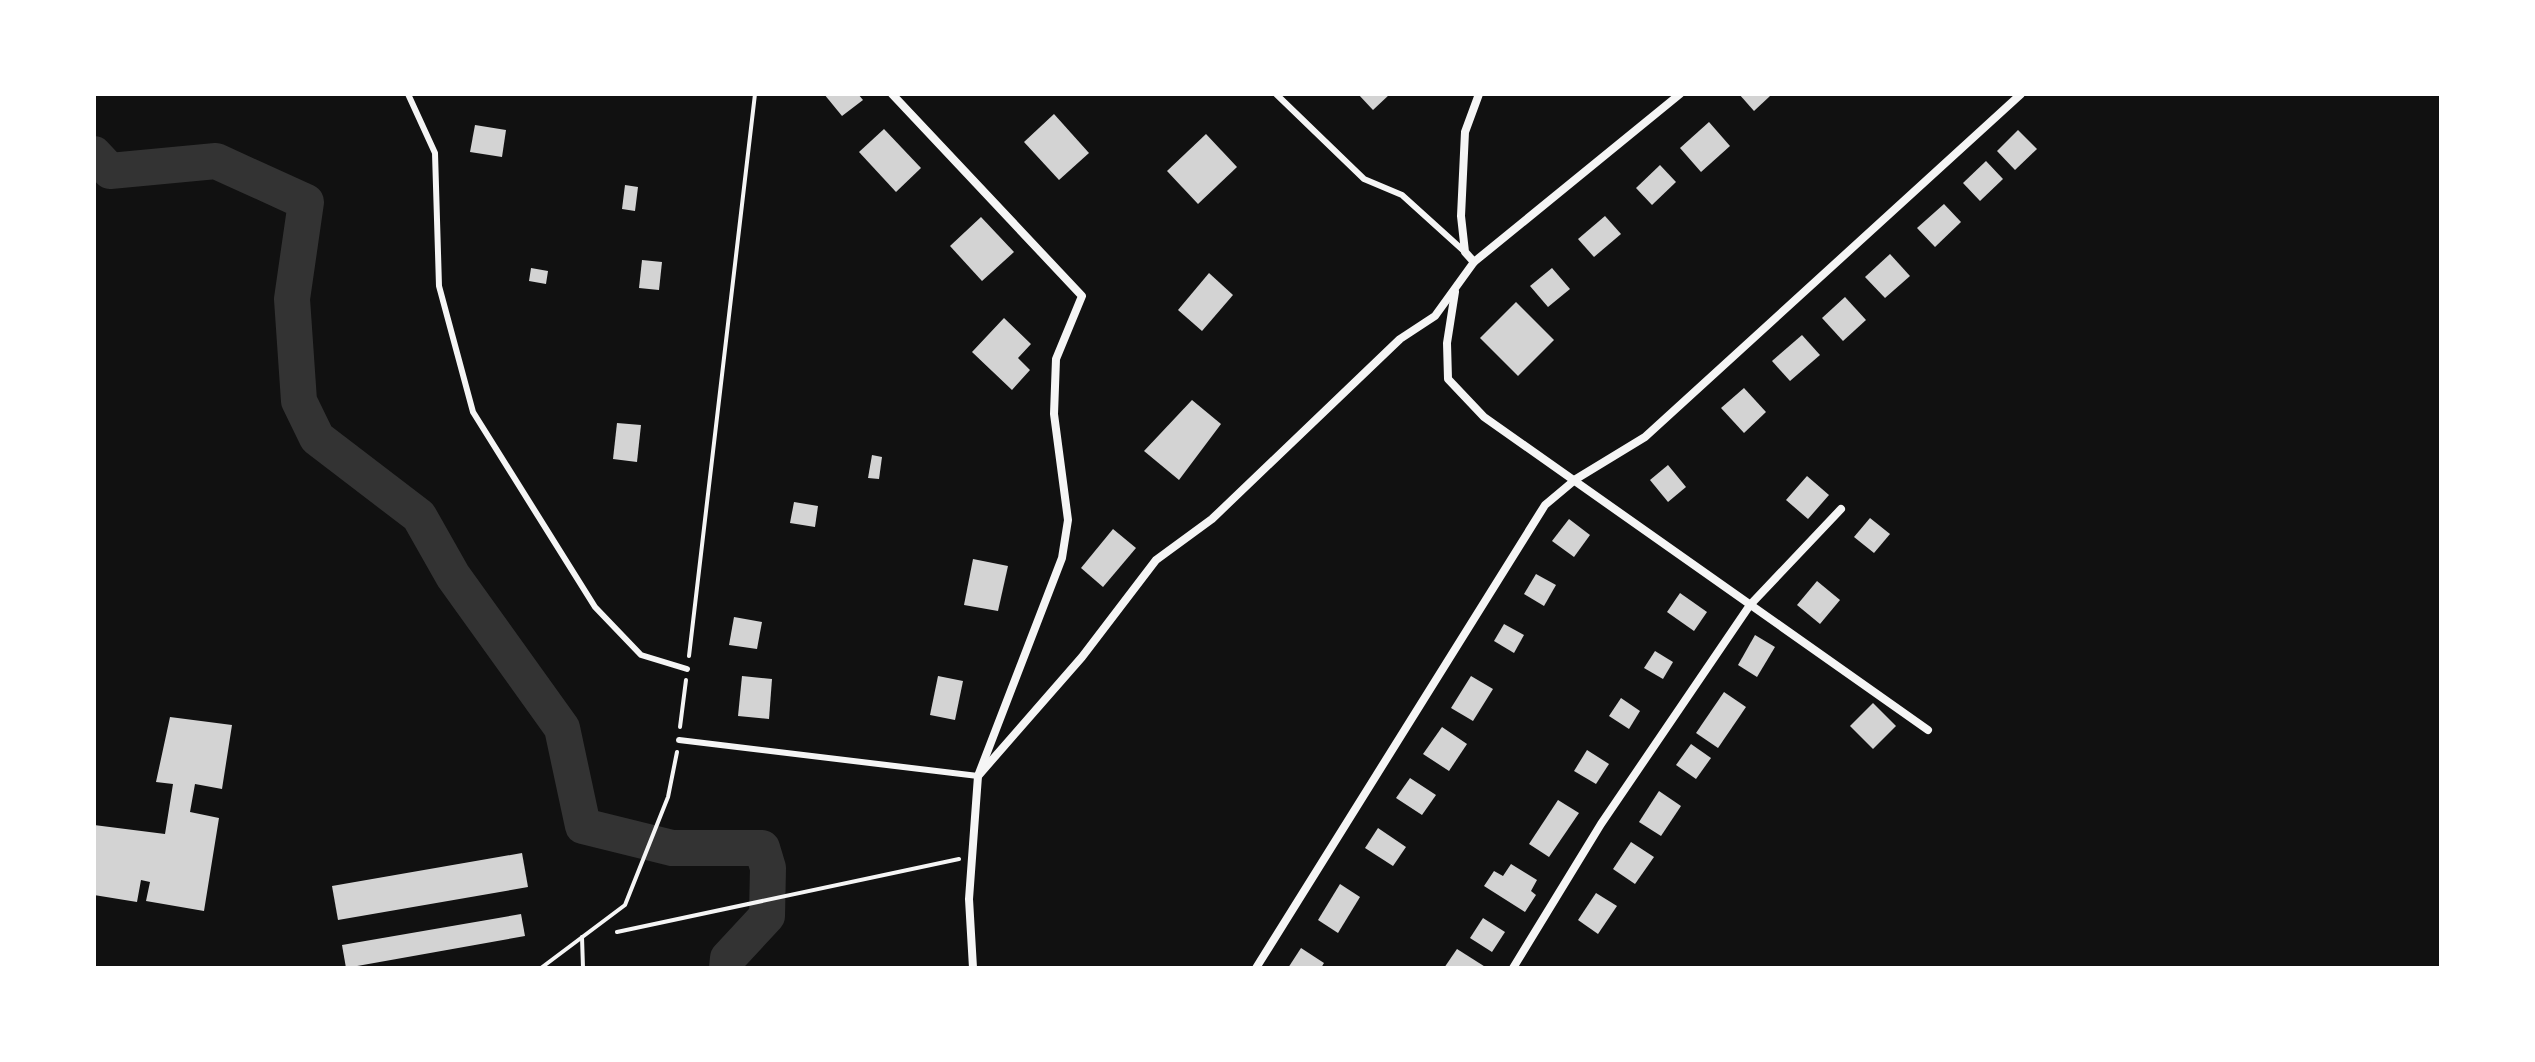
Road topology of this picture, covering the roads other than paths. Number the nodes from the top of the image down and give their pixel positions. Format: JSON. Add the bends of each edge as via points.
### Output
{"nodes":[{"id":1,"x":408,"y":94,"type":"edge"},
{"id":2,"x":892,"y":94,"type":"edge"},
{"id":3,"x":1276,"y":94,"type":"edge"},
{"id":4,"x":1479,"y":94,"type":"edge"},
{"id":5,"x":1680,"y":94,"type":"edge"},
{"id":6,"x":2021,"y":94,"type":"edge"},
{"id":7,"x":1465,"y":252,"type":"junction"},
{"id":8,"x":1474,"y":262,"type":"junction"},
{"id":9,"x":1455,"y":291,"type":"junction"},
{"id":10,"x":1576,"y":479,"type":"junction"},
{"id":11,"x":1841,"y":509,"type":"dead end"},
{"id":12,"x":1750,"y":605,"type":"junction"},
{"id":13,"x":687,"y":669,"type":"road end"},
{"id":14,"x":1928,"y":730,"type":"dead end"},
{"id":15,"x":679,"y":740,"type":"road end"},
{"id":16,"x":978,"y":776,"type":"junction"},
{"id":17,"x":973,"y":968,"type":"edge"},
{"id":18,"x":1256,"y":968,"type":"edge"},
{"id":19,"x":1513,"y":968,"type":"edge"}],
"edges":[{"from":1,"to":13,"type":"lane","via":[[435,153],[439,286],[473,412],[595,607],[641,655]]},
{"from":2,"to":16,"type":"street","via":[[1082,296],[1056,359],[1054,414],[1068,520],[1062,558]]},
{"from":3,"to":7,"type":"lane","via":[[1364,179],[1402,195]]},
{"from":4,"to":7,"type":"street","via":[[1465,132]]},
{"from":5,"to":8,"type":"street"},
{"from":6,"to":10,"type":"street","via":[[1645,437]]},
{"from":7,"to":8,"type":"street"},
{"from":8,"to":9,"type":"street"},
{"from":9,"to":10,"type":"street","via":[[1448,379],[1484,417]]},
{"from":9,"to":16,"type":"street","via":[[1435,316],[1400,339],[1212,519],[1156,560],[1082,657]]},
{"from":10,"to":12,"type":"street"},
{"from":10,"to":18,"type":"street","via":[[1545,505]]},
{"from":11,"to":12,"type":"street"},
{"from":12,"to":14,"type":"street"},
{"from":12,"to":19,"type":"street","via":[[1601,824]]},
{"from":15,"to":16,"type":"lane"},
{"from":16,"to":17,"type":"street","via":[[969,899]]}]}
